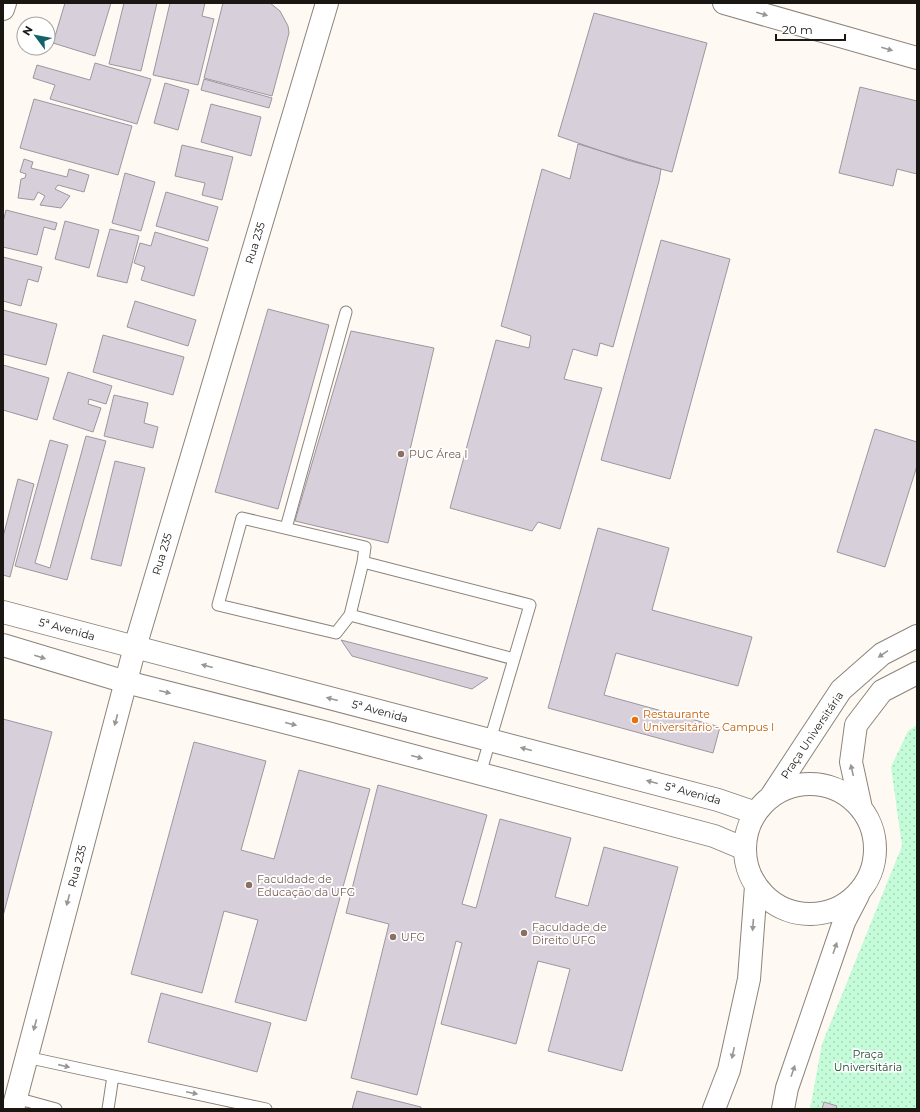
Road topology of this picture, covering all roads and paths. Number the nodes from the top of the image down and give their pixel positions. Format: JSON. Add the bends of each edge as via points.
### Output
{"nodes":[{"id":1,"x":5,"y":3,"type":"edge"},
{"id":2,"x":327,"y":3,"type":"edge"},
{"id":3,"x":724,"y":3,"type":"edge"},
{"id":4,"x":3,"y":9,"type":"edge"},
{"id":5,"x":917,"y":58,"type":"edge"},
{"id":6,"x":346,"y":312,"type":"dead end"},
{"id":7,"x":286,"y":528,"type":"junction"},
{"id":8,"x":363,"y":562,"type":"junction"},
{"id":9,"x":3,"y":612,"type":"edge"},
{"id":10,"x":350,"y":615,"type":"junction"},
{"id":11,"x":917,"y":636,"type":"edge"},
{"id":12,"x":3,"y":645,"type":"edge"},
{"id":13,"x":134,"y":647,"type":"junction"},
{"id":14,"x":514,"y":659,"type":"junction"},
{"id":15,"x":917,"y":673,"type":"edge"},
{"id":16,"x":126,"y":682,"type":"junction"},
{"id":17,"x":490,"y":740,"type":"junction"},
{"id":18,"x":480,"y":774,"type":"junction"},
{"id":19,"x":763,"y":805,"type":"junction"},
{"id":20,"x":861,"y":808,"type":"junction"},
{"id":21,"x":745,"y":849,"type":"junction"},
{"id":22,"x":756,"y":886,"type":"junction"},
{"id":23,"x":858,"y":894,"type":"junction"},
{"id":24,"x":26,"y":1057,"type":"junction"},
{"id":25,"x":113,"y":1076,"type":"junction"},
{"id":26,"x":15,"y":1104,"type":"edge"},
{"id":27,"x":56,"y":1109,"type":"edge"},
{"id":28,"x":108,"y":1109,"type":"edge"},
{"id":29,"x":266,"y":1109,"type":"edge"},
{"id":30,"x":714,"y":1109,"type":"edge"},
{"id":31,"x":783,"y":1109,"type":"edge"}],
"edges":[{"from":1,"to":4,"type":"main road"},
{"from":2,"to":13,"type":"main road","name":"Rua 235"},
{"from":3,"to":5,"type":"main road","one_way":true},
{"from":6,"to":7,"type":"lane"},
{"from":7,"to":8,"type":"lane","via":[[365,547]]},
{"from":7,"to":10,"type":"lane","via":[[242,518],[218,605],[336,633]]},
{"from":8,"to":10,"type":"lane"},
{"from":8,"to":14,"type":"lane","via":[[530,605]]},
{"from":9,"to":13,"type":"main road","name":"5ª Avenida"},
{"from":10,"to":14,"type":"lane"},
{"from":11,"to":19,"type":"main road","name":"Praça Universitária","one_way":true,"via":[[882,654],[841,690]]},
{"from":12,"to":16,"type":"main road","one_way":true},
{"from":13,"to":16,"type":"main road","name":"Rua 235"},
{"from":17,"to":13,"type":"main road","name":"5ª Avenida","one_way":true},
{"from":14,"to":17,"type":"lane"},
{"from":20,"to":15,"type":"main road","one_way":true,"via":[[851,762],[856,725],[882,690]]},
{"from":16,"to":18,"type":"main road","one_way":true},
{"from":16,"to":24,"type":"main road","name":"Rua 235","one_way":true},
{"from":17,"to":18,"type":"lane"},
{"from":19,"to":17,"type":"main road","name":"5ª Avenida","one_way":true,"via":[[718,800]]},
{"from":18,"to":21,"type":"main road","via":[[714,836]]},
{"from":19,"to":20,"type":"main road","via":[[788,788],[814,784],[828,786],[846,794]]},
{"from":19,"to":21,"type":"main road","via":[[748,830]]},
{"from":20,"to":23,"type":"main road","via":[[871,824],[876,842],[875,861],[869,879]]},
{"from":21,"to":22,"type":"main road","via":[[746,862]]},
{"from":22,"to":23,"type":"main road","via":[[769,901],[786,911],[805,915],[825,914],[843,906]]},
{"from":22,"to":30,"type":"main road","one_way":true,"via":[[749,979],[729,1070]]},
{"from":31,"to":23,"type":"main road","one_way":true,"via":[[787,1088],[844,922]]},
{"from":24,"to":25,"type":"lane","one_way":true},
{"from":24,"to":26,"type":"main road","name":"Rua 235"},
{"from":25,"to":28,"type":"lane"},
{"from":25,"to":29,"type":"lane","one_way":true},
{"from":26,"to":27,"type":"lane"}]}
